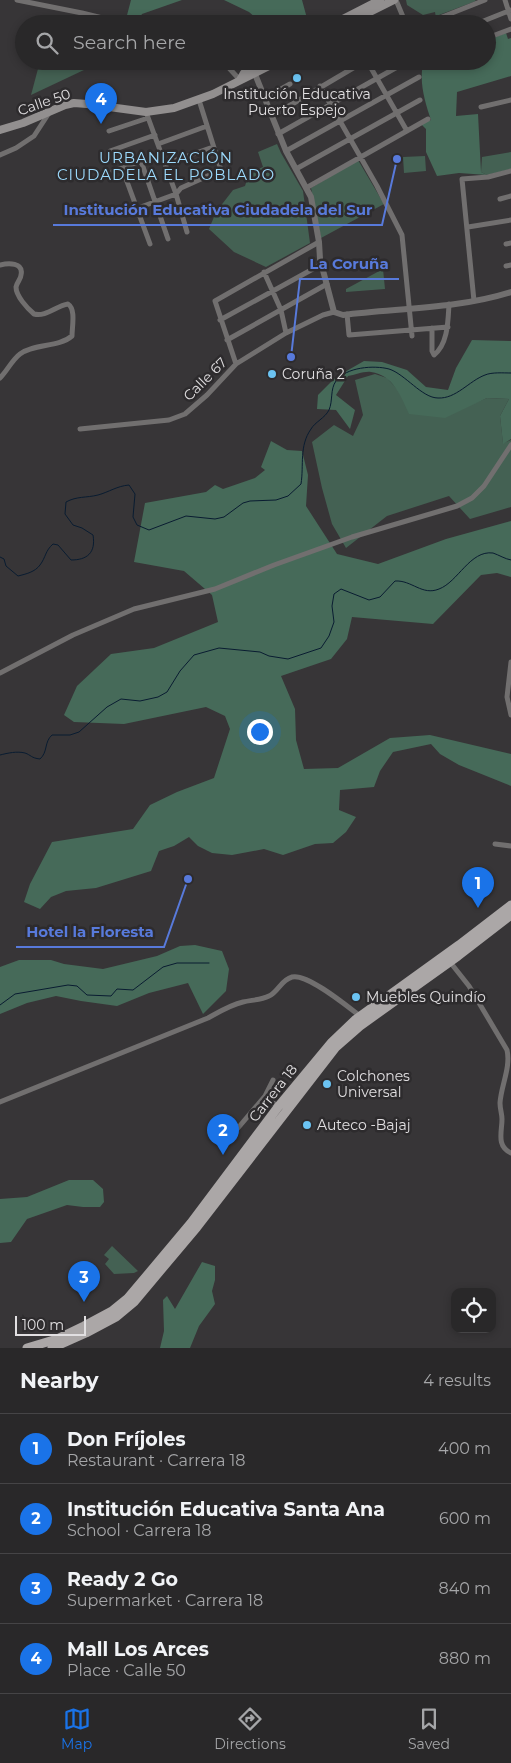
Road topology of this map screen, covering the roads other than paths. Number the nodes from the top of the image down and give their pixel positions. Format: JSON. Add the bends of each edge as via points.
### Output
{"nodes":[{"id":1,"x":17,"y":0,"type":"edge"},
{"id":2,"x":380,"y":0,"type":"edge"},
{"id":3,"x":395,"y":0,"type":"edge"},
{"id":4,"x":485,"y":0,"type":"edge"},
{"id":5,"x":505,"y":0,"type":"edge"},
{"id":6,"x":509,"y":11,"type":"edge"},
{"id":7,"x":90,"y":15,"type":"edge"},
{"id":8,"x":351,"y":15,"type":"edge"},
{"id":9,"x":364,"y":15,"type":"edge"},
{"id":10,"x":402,"y":15,"type":"edge"},
{"id":11,"x":447,"y":15,"type":"edge"},
{"id":12,"x":496,"y":16,"type":"edge"},
{"id":13,"x":511,"y":19,"type":"edge"},
{"id":14,"x":511,"y":29,"type":"edge"},
{"id":15,"x":496,"y":35,"type":"edge"},
{"id":16,"x":231,"y":70,"type":"edge"},
{"id":17,"x":250,"y":70,"type":"edge"},
{"id":18,"x":262,"y":70,"type":"edge"},
{"id":19,"x":349,"y":70,"type":"edge"},
{"id":20,"x":372,"y":70,"type":"edge"},
{"id":21,"x":392,"y":70,"type":"edge"},
{"id":22,"x":254,"y":74,"type":"junction"},
{"id":23,"x":419,"y":77,"type":"dead end"},
{"id":24,"x":377,"y":78,"type":"junction"},
{"id":25,"x":240,"y":80,"type":"junction"},
{"id":26,"x":290,"y":84,"type":"dead end"},
{"id":27,"x":320,"y":86,"type":"junction"},
{"id":28,"x":386,"y":95,"type":"junction"},
{"id":29,"x":265,"y":98,"type":"junction"},
{"id":30,"x":199,"y":100,"type":"junction"},
{"id":31,"x":420,"y":100,"type":"dead end"},
{"id":32,"x":511,"y":100,"type":"edge"},
{"id":33,"x":330,"y":104,"type":"junction"},
{"id":34,"x":480,"y":107,"type":"dead end"},
{"id":35,"x":49,"y":112,"type":"junction"},
{"id":36,"x":397,"y":113,"type":"junction"},
{"id":37,"x":147,"y":115,"type":"junction"},
{"id":38,"x":272,"y":116,"type":"junction"},
{"id":39,"x":428,"y":119,"type":"dead end"},
{"id":40,"x":340,"y":120,"type":"junction"},
{"id":41,"x":207,"y":126,"type":"junction"},
{"id":42,"x":0,"y":130,"type":"edge"},
{"id":43,"x":109,"y":131,"type":"dead end"},
{"id":44,"x":407,"y":131,"type":"junction"},
{"id":45,"x":278,"y":134,"type":"junction"},
{"id":46,"x":155,"y":135,"type":"junction"},
{"id":47,"x":350,"y":139,"type":"junction"},
{"id":48,"x":158,"y":144,"type":"junction"},
{"id":49,"x":213,"y":147,"type":"junction"},
{"id":50,"x":110,"y":150,"type":"dead end"},
{"id":51,"x":286,"y":151,"type":"junction"},
{"id":52,"x":162,"y":154,"type":"junction"},
{"id":53,"x":0,"y":155,"type":"edge"},
{"id":54,"x":360,"y":157,"type":"junction"},
{"id":55,"x":141,"y":161,"type":"junction"},
{"id":56,"x":165,"y":164,"type":"junction"},
{"id":57,"x":122,"y":168,"type":"junction"},
{"id":58,"x":296,"y":170,"type":"junction"},
{"id":59,"x":113,"y":171,"type":"dead end"},
{"id":60,"x":511,"y":171,"type":"edge"},
{"id":61,"x":306,"y":188,"type":"junction"},
{"id":62,"x":176,"y":194,"type":"junction"},
{"id":63,"x":511,"y":196,"type":"edge"},
{"id":64,"x":500,"y":199,"type":"dead end"},
{"id":65,"x":155,"y":202,"type":"junction"},
{"id":66,"x":138,"y":208,"type":"junction"},
{"id":67,"x":511,"y":220,"type":"edge"},
{"id":68,"x":468,"y":227,"type":"junction"},
{"id":69,"x":187,"y":232,"type":"dead end"},
{"id":70,"x":168,"y":239,"type":"dead end"},
{"id":71,"x":320,"y":242,"type":"junction"},
{"id":72,"x":150,"y":244,"type":"dead end"},
{"id":73,"x":0,"y":264,"type":"edge"},
{"id":74,"x":322,"y":264,"type":"junction"},
{"id":75,"x":264,"y":272,"type":"junction"},
{"id":76,"x":327,"y":284,"type":"junction"},
{"id":77,"x":272,"y":291,"type":"junction"},
{"id":78,"x":511,"y":292,"type":"edge"},
{"id":79,"x":474,"y":301,"type":"junction"},
{"id":80,"x":449,"y":304,"type":"junction"},
{"id":81,"x":410,"y":308,"type":"junction"},
{"id":82,"x":281,"y":310,"type":"junction"},
{"id":83,"x":334,"y":312,"type":"junction"},
{"id":84,"x":347,"y":314,"type":"junction"},
{"id":85,"x":220,"y":320,"type":"junction"},
{"id":86,"x":448,"y":327,"type":"junction"},
{"id":87,"x":432,"y":328,"type":"junction"},
{"id":88,"x":411,"y":330,"type":"junction"},
{"id":89,"x":286,"y":333,"type":"junction"},
{"id":90,"x":412,"y":336,"type":"dead end"},
{"id":91,"x":227,"y":340,"type":"junction"},
{"id":92,"x":236,"y":364,"type":"junction"},
{"id":93,"x":0,"y":378,"type":"edge"},
{"id":94,"x":80,"y":429,"type":"dead end"},
{"id":95,"x":511,"y":445,"type":"edge"},
{"id":96,"x":511,"y":662,"type":"edge"},
{"id":97,"x":0,"y":673,"type":"edge"},
{"id":98,"x":511,"y":715,"type":"edge"},
{"id":99,"x":495,"y":844,"type":"dead end"},
{"id":100,"x":511,"y":846,"type":"edge"},
{"id":101,"x":511,"y":905,"type":"edge"},
{"id":102,"x":511,"y":915,"type":"edge"},
{"id":103,"x":450,"y":962,"type":"junction"},
{"id":104,"x":360,"y":1016,"type":"junction"},
{"id":105,"x":273,"y":1080,"type":"dead end"},
{"id":106,"x":265,"y":1096,"type":"junction"},
{"id":107,"x":0,"y":1102,"type":"edge"},
{"id":108,"x":278,"y":1108,"type":"junction"},
{"id":109,"x":238,"y":1128,"type":"dead end"},
{"id":110,"x":511,"y":1153,"type":"edge"},
{"id":111,"x":56,"y":1344,"type":"edge"},
{"id":112,"x":27,"y":1348,"type":"edge"}],
"edges":[{"from":1,"to":7,"type":"street"},
{"from":2,"to":8,"type":"main road"},
{"from":3,"to":9,"type":"main road"},
{"from":3,"to":10,"type":"street"},
{"from":4,"to":11,"type":"street"},
{"from":5,"to":6,"type":"street"},
{"from":6,"to":12,"type":"street"},
{"from":6,"to":13,"type":"street"},
{"from":14,"to":15,"type":"street"},
{"from":16,"to":25,"type":"street"},
{"from":17,"to":25,"type":"main road","name":"Calle 50"},
{"from":18,"to":22,"type":"main road","name":"Calle 50"},
{"from":19,"to":27,"type":"street"},
{"from":20,"to":24,"type":"street"},
{"from":21,"to":24,"type":"street"},
{"from":22,"to":25,"type":"main road","name":"Calle 50"},
{"from":22,"to":29,"type":"street"},
{"from":23,"to":28,"type":"street"},
{"from":24,"to":28,"type":"street"},
{"from":24,"to":33,"type":"street"},
{"from":25,"to":30,"type":"main road","name":"Calle 50"},
{"from":26,"to":29,"type":"street"},
{"from":27,"to":33,"type":"street"},
{"from":27,"to":38,"type":"street"},
{"from":28,"to":36,"type":"street"},
{"from":28,"to":40,"type":"street"},
{"from":29,"to":38,"type":"street"},
{"from":30,"to":37,"type":"main road","name":"Calle 50"},
{"from":30,"to":41,"type":"street"},
{"from":31,"to":36,"type":"street"},
{"from":32,"to":34,"type":"street"},
{"from":33,"to":40,"type":"street"},
{"from":33,"to":45,"type":"street"},
{"from":35,"to":37,"type":"main road","name":"Calle 50","via":[[82,103]]},
{"from":35,"to":42,"type":"main road","name":"Calle 50"},
{"from":35,"to":53,"type":"street","via":[[34,136]]},
{"from":36,"to":44,"type":"street"},
{"from":36,"to":47,"type":"street"},
{"from":37,"to":43,"type":"street"},
{"from":37,"to":46,"type":"street"},
{"from":38,"to":45,"type":"street"},
{"from":39,"to":44,"type":"street"},
{"from":40,"to":47,"type":"street"},
{"from":40,"to":51,"type":"street"},
{"from":41,"to":48,"type":"street"},
{"from":41,"to":49,"type":"street"},
{"from":44,"to":54,"type":"street"},
{"from":45,"to":51,"type":"street"},
{"from":46,"to":48,"type":"street"},
{"from":46,"to":50,"type":"street"},
{"from":47,"to":54,"type":"street"},
{"from":47,"to":58,"type":"street"},
{"from":48,"to":52,"type":"street"},
{"from":49,"to":56,"type":"street"},
{"from":49,"to":62,"type":"street","via":[[221,170],[181,188]]},
{"from":51,"to":58,"type":"street"},
{"from":52,"to":55,"type":"street"},
{"from":52,"to":56,"type":"street"},
{"from":54,"to":61,"type":"street"},
{"from":54,"to":81,"type":"street","via":[[402,235]]},
{"from":55,"to":57,"type":"street"},
{"from":55,"to":65,"type":"street"},
{"from":56,"to":62,"type":"street"},
{"from":57,"to":59,"type":"street"},
{"from":57,"to":66,"type":"street"},
{"from":58,"to":61,"type":"street"},
{"from":60,"to":68,"type":"street","via":[[462,179]]},
{"from":61,"to":71,"type":"street","via":[[311,197]]},
{"from":62,"to":65,"type":"street"},
{"from":62,"to":69,"type":"street"},
{"from":63,"to":64,"type":"street"},
{"from":65,"to":66,"type":"street"},
{"from":65,"to":70,"type":"street"},
{"from":66,"to":72,"type":"street"},
{"from":67,"to":68,"type":"street"},
{"from":68,"to":79,"type":"street"},
{"from":71,"to":74,"type":"street"},
{"from":71,"to":75,"type":"street"},
{"from":73,"to":93,"type":"street","via":[[10,263],[21,270],[22,276],[16,287],[28,310],[34,314],[44,314],[68,304],[73,311],[72,336],[20,354]]},
{"from":74,"to":76,"type":"street"},
{"from":74,"to":77,"type":"street"},
{"from":75,"to":77,"type":"street"},
{"from":75,"to":85,"type":"street","via":[[215,301]]},
{"from":76,"to":82,"type":"street"},
{"from":76,"to":83,"type":"street"},
{"from":77,"to":82,"type":"street"},
{"from":77,"to":85,"type":"street"},
{"from":78,"to":79,"type":"street"},
{"from":79,"to":80,"type":"street"},
{"from":80,"to":81,"type":"street"},
{"from":80,"to":86,"type":"street"},
{"from":81,"to":84,"type":"street"},
{"from":81,"to":88,"type":"street"},
{"from":82,"to":89,"type":"street"},
{"from":82,"to":91,"type":"street"},
{"from":83,"to":84,"type":"street"},
{"from":83,"to":89,"type":"street","name":"Calle 67"},
{"from":84,"to":88,"type":"street","via":[[349,335]]},
{"from":85,"to":91,"type":"street"},
{"from":86,"to":87,"type":"street"},
{"from":86,"to":87,"type":"street","via":[[434,355]]},
{"from":87,"to":88,"type":"street"},
{"from":88,"to":90,"type":"street"},
{"from":89,"to":92,"type":"street","name":"Calle 67"},
{"from":91,"to":92,"type":"street"},
{"from":92,"to":94,"type":"street","name":"Calle 67","via":[[185,414],[168,420]]},
{"from":95,"to":97,"type":"street","via":[[484,486],[457,506],[352,538],[215,590],[134,609],[73,635]]},
{"from":96,"to":98,"type":"street","via":[[507,698]]},
{"from":99,"to":100,"type":"street"},
{"from":101,"to":104,"type":"main road","name":"Carrera 18"},
{"from":102,"to":103,"type":"main road","name":"Carrera 18"},
{"from":103,"to":110,"type":"street","via":[[469,986],[507,1050],[500,1104],[500,1142]]},
{"from":103,"to":111,"type":"main road","name":"Carrera 18","via":[[336,1047],[197,1227],[134,1302],[116,1317]]},
{"from":104,"to":107,"type":"street","via":[[312,982],[293,976],[267,998],[242,1002]]},
{"from":104,"to":108,"type":"main road","name":"Carrera 18","via":[[332,1042]]},
{"from":105,"to":106,"type":"street"},
{"from":106,"to":108,"type":"street"},
{"from":106,"to":109,"type":"street"},
{"from":108,"to":111,"type":"main road","name":"Carrera 18","via":[[191,1223],[128,1298]]},
{"from":111,"to":112,"type":"main road"}]}
